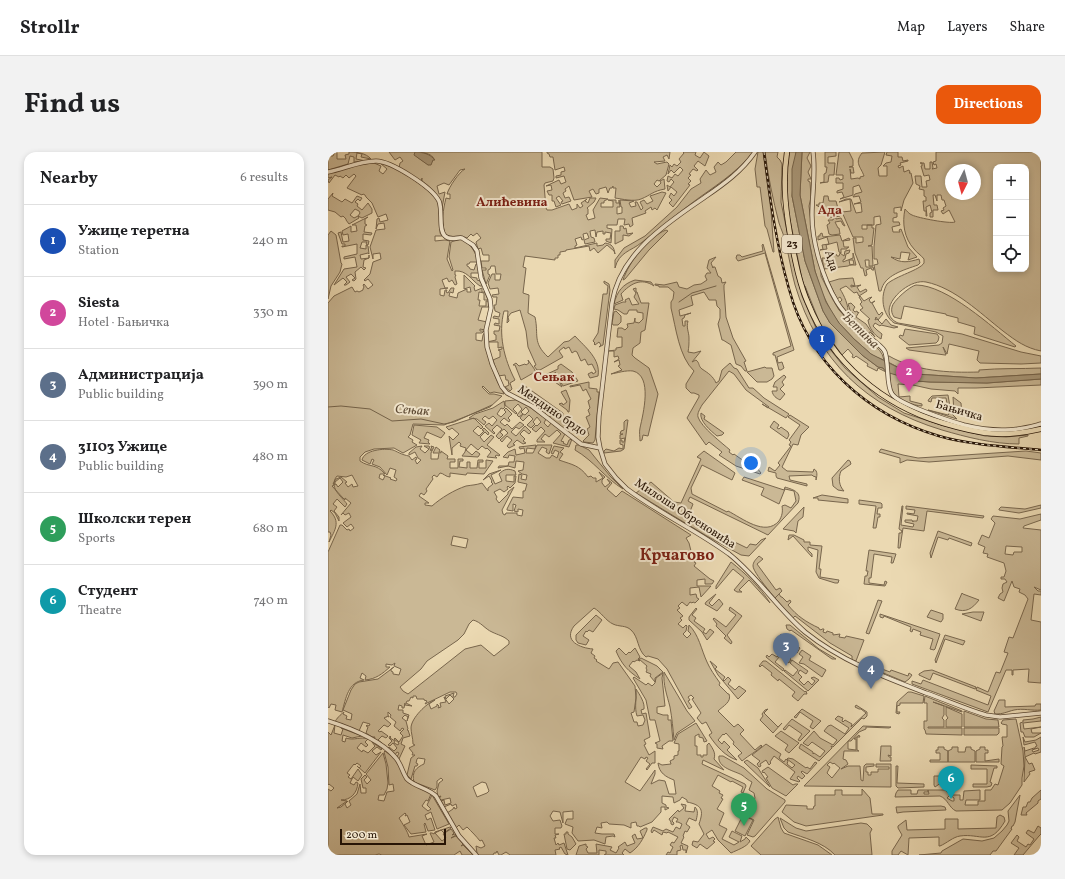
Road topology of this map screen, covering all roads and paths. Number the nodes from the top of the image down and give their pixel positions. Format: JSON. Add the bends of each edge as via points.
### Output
{"nodes":[{"id":1,"x":755,"y":152,"type":"edge"},
{"id":2,"x":786,"y":152,"type":"edge"},
{"id":3,"x":813,"y":152,"type":"edge"},
{"id":4,"x":328,"y":172,"type":"edge"},
{"id":5,"x":885,"y":355,"type":"joint"},
{"id":6,"x":1041,"y":424,"type":"edge"},
{"id":7,"x":1041,"y":429,"type":"edge"},
{"id":8,"x":600,"y":448,"type":"junction"},
{"id":9,"x":1041,"y":714,"type":"edge"},
{"id":10,"x":328,"y":721,"type":"edge"},
{"id":11,"x":476,"y":855,"type":"edge"}],
"edges":[{"from":1,"to":8,"type":"street","name":"Милоша Обреновића","via":[[726,182],[646,242],[622,274],[614,295],[609,326],[598,422]]},
{"from":2,"to":7,"type":"main road","number":"23","via":[[785,200],[801,283],[821,331],[851,369],[885,398],[935,421],[992,435],[1018,434]]},
{"from":3,"to":5,"type":"street","name":"Ада","via":[[812,223],[825,276],[839,306]]},
{"from":4,"to":8,"type":"street","name":"Мендино брдо","via":[[352,164],[383,162],[408,175],[436,196],[441,208],[441,230],[446,238],[462,238],[477,251],[491,308],[486,330],[487,347],[502,387],[580,443]]},
{"from":5,"to":6,"type":"street","name":"Бањичка","via":[[890,391],[895,397],[923,410],[962,424],[992,430],[1022,429]]},
{"from":8,"to":9,"type":"street","name":"Милоша Обреновића","via":[[608,467],[623,486],[729,555],[750,574],[791,620],[834,652],[872,672],[986,715],[1000,717]]},
{"from":10,"to":11,"type":"street","via":[[361,734],[394,756],[407,779],[436,796],[459,836]]}]}
